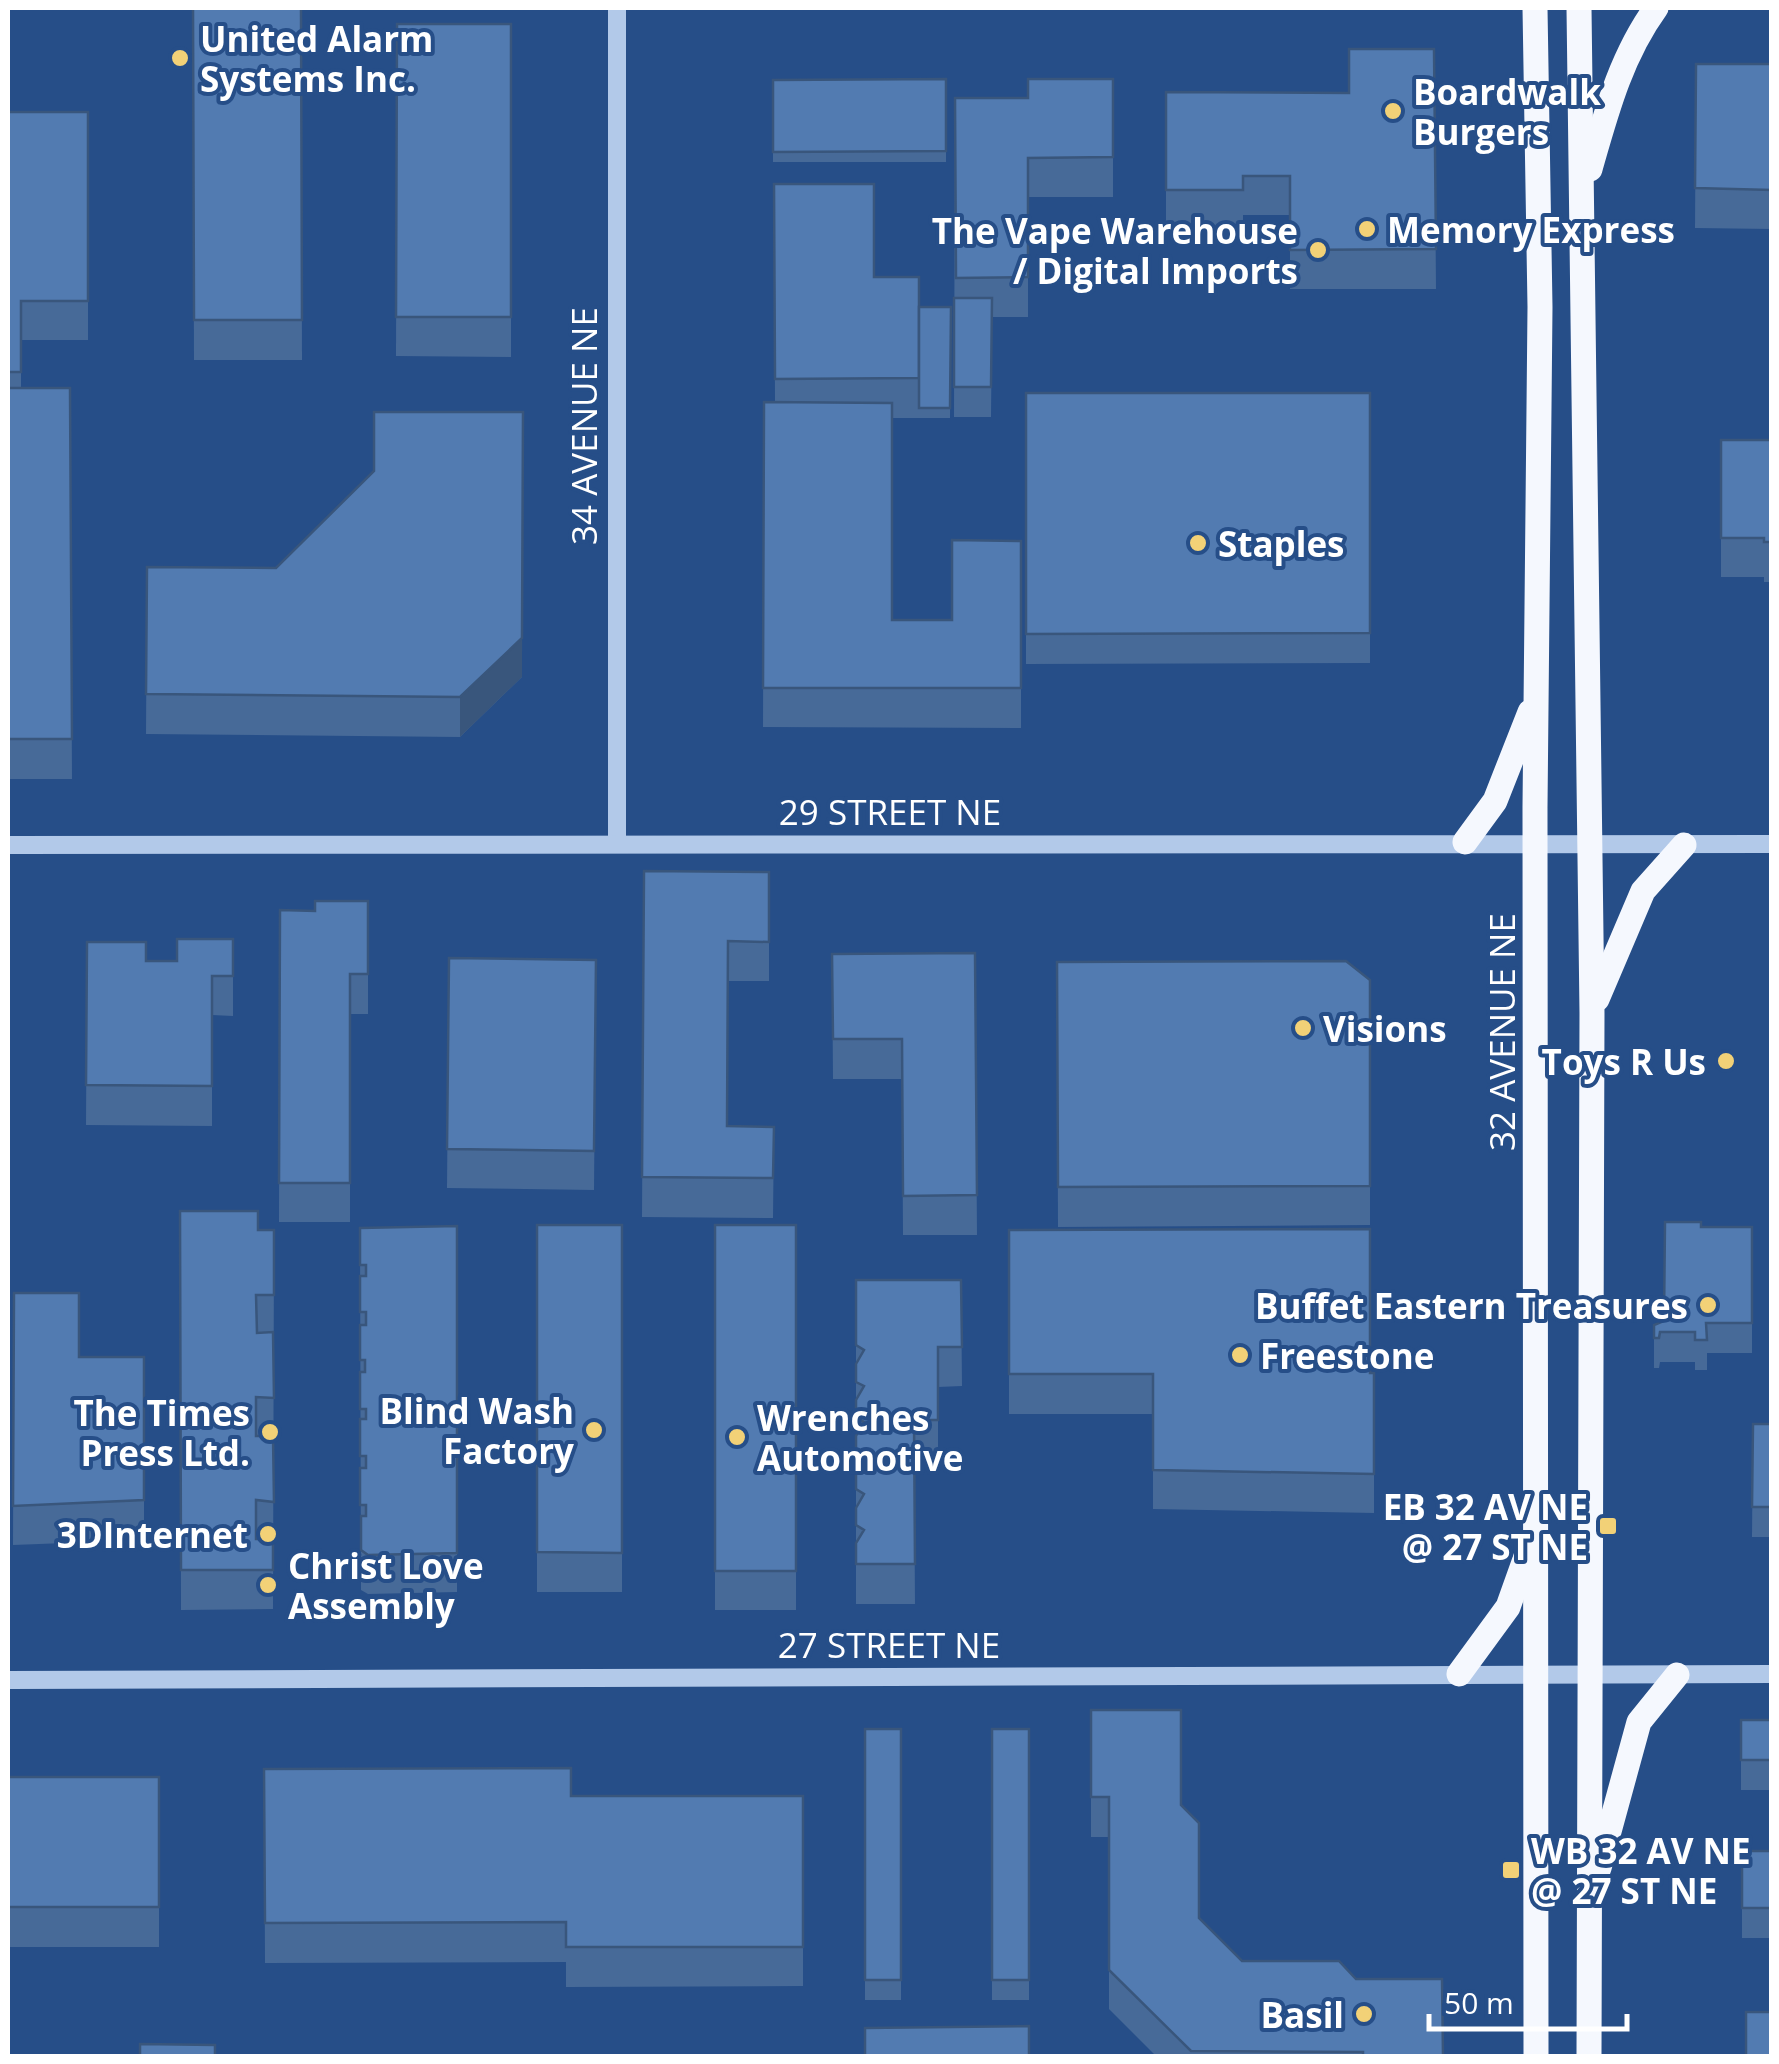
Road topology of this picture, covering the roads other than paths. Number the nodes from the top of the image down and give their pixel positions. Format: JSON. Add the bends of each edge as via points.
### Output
{"nodes":[{"id":1,"x":617,"y":8,"type":"edge"},
{"id":2,"x":1535,"y":8,"type":"edge"},
{"id":3,"x":1580,"y":8,"type":"edge"},
{"id":4,"x":1656,"y":8,"type":"edge"},
{"id":5,"x":1582,"y":198,"type":"junction"},
{"id":6,"x":1536,"y":698,"type":"junction"},
{"id":7,"x":1590,"y":841,"type":"junction"},
{"id":8,"x":1465,"y":842,"type":"junction"},
{"id":9,"x":1535,"y":843,"type":"junction"},
{"id":10,"x":8,"y":844,"type":"edge"},
{"id":11,"x":617,"y":844,"type":"junction"},
{"id":12,"x":1772,"y":844,"type":"edge"},
{"id":13,"x":1684,"y":845,"type":"junction"},
{"id":14,"x":1592,"y":1014,"type":"junction"},
{"id":15,"x":1535,"y":1532,"type":"junction"},
{"id":16,"x":1459,"y":1674,"type":"junction"},
{"id":17,"x":1535,"y":1674,"type":"junction"},
{"id":18,"x":1589,"y":1674,"type":"junction"},
{"id":19,"x":1772,"y":1674,"type":"edge"},
{"id":20,"x":1678,"y":1675,"type":"junction"},
{"id":21,"x":8,"y":1680,"type":"edge"},
{"id":22,"x":1589,"y":1906,"type":"junction"},
{"id":23,"x":1536,"y":2056,"type":"edge"},
{"id":24,"x":1589,"y":2056,"type":"edge"}],
"edges":[{"from":1,"to":11,"type":"street","name":"34 AVENUE NE"},
{"from":2,"to":6,"type":"main road","name":"32 AVENUE NE"},
{"from":3,"to":5,"type":"main road"},
{"from":4,"to":5,"type":"main road","via":[[1610,96]]},
{"from":5,"to":7,"type":"main road"},
{"from":6,"to":8,"type":"main road","via":[[1495,801]]},
{"from":6,"to":9,"type":"main road","name":"32 AVENUE NE"},
{"from":7,"to":9,"type":"street","name":"29 STREET NE"},
{"from":7,"to":13,"type":"street","name":"29 STREET NE"},
{"from":7,"to":14,"type":"main road"},
{"from":8,"to":9,"type":"street","name":"29 STREET NE"},
{"from":8,"to":11,"type":"street","name":"29 STREET NE"},
{"from":9,"to":15,"type":"main road","name":"32 AVENUE NE"},
{"from":10,"to":11,"type":"street","name":"29 STREET NE"},
{"from":12,"to":13,"type":"street","name":"29 STREET NE"},
{"from":13,"to":14,"type":"main road","via":[[1643,891]]},
{"from":14,"to":18,"type":"main road"},
{"from":15,"to":16,"type":"main road","via":[[1508,1607]]},
{"from":15,"to":17,"type":"main road","name":"32 AVENUE NE"},
{"from":16,"to":17,"type":"street","name":"27 STREET NE"},
{"from":16,"to":21,"type":"street","name":"27 STREET NE"},
{"from":17,"to":18,"type":"street","name":"27 STREET NE"},
{"from":17,"to":23,"type":"main road","name":"32 AVENUE NE"},
{"from":18,"to":20,"type":"street","name":"27 STREET NE"},
{"from":18,"to":22,"type":"main road"},
{"from":19,"to":20,"type":"street","name":"27 STREET NE"},
{"from":20,"to":22,"type":"main road","via":[[1640,1722]]},
{"from":22,"to":24,"type":"main road"}]}
